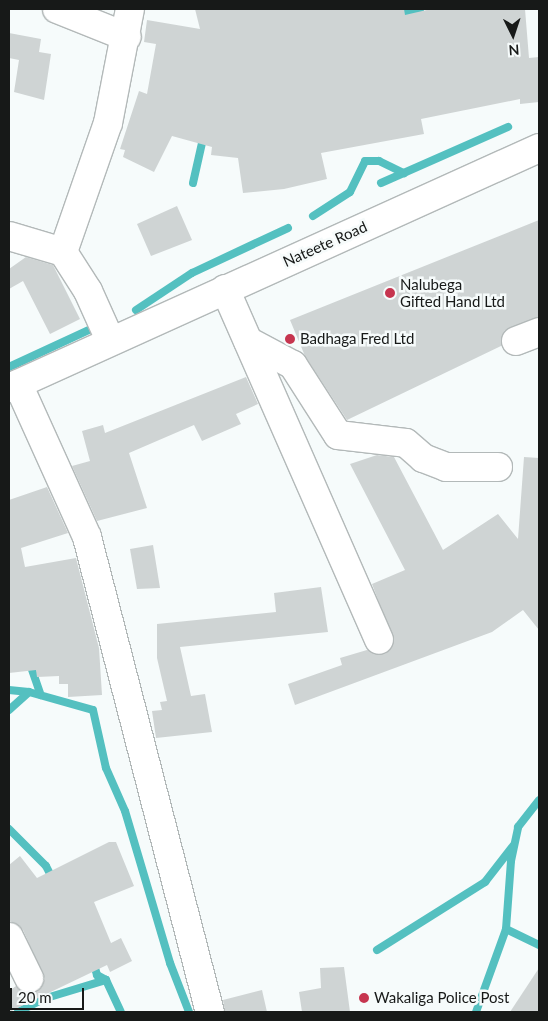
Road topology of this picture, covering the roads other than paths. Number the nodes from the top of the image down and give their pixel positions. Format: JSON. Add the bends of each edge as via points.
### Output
{"nodes":[{"id":1,"x":57,"y":9,"type":"edge"},
{"id":2,"x":130,"y":9,"type":"edge"},
{"id":3,"x":127,"y":37,"type":"junction"},
{"id":4,"x":539,"y":148,"type":"edge"},
{"id":5,"x":9,"y":236,"type":"edge"},
{"id":6,"x":63,"y":252,"type":"junction"},
{"id":7,"x":225,"y":289,"type":"junction"},
{"id":8,"x":110,"y":340,"type":"junction"},
{"id":9,"x":248,"y":342,"type":"junction"},
{"id":10,"x":13,"y":386,"type":"edge"},
{"id":11,"x":498,"y":467,"type":"dead end"},
{"id":12,"x":379,"y":640,"type":"dead end"},
{"id":13,"x":9,"y":937,"type":"edge"},
{"id":14,"x":29,"y":978,"type":"dead end"},
{"id":15,"x":210,"y":1012,"type":"edge"}],
"edges":[{"from":1,"to":3,"type":"street"},
{"from":2,"to":3,"type":"street"},
{"from":3,"to":6,"type":"street","via":[[108,123]]},
{"from":4,"to":7,"type":"street","name":"Nateete Road"},
{"from":5,"to":6,"type":"street"},
{"from":6,"to":8,"type":"street","via":[[88,291]]},
{"from":7,"to":8,"type":"street","name":"Nateete Road"},
{"from":7,"to":9,"type":"street"},
{"from":8,"to":10,"type":"street","name":"Nateete Road"},
{"from":9,"to":11,"type":"street","via":[[293,365],[338,435],[406,443],[423,458],[446,467]]},
{"from":9,"to":12,"type":"street"},
{"from":10,"to":15,"type":"street","via":[[88,537]]},
{"from":13,"to":14,"type":"street"}]}
